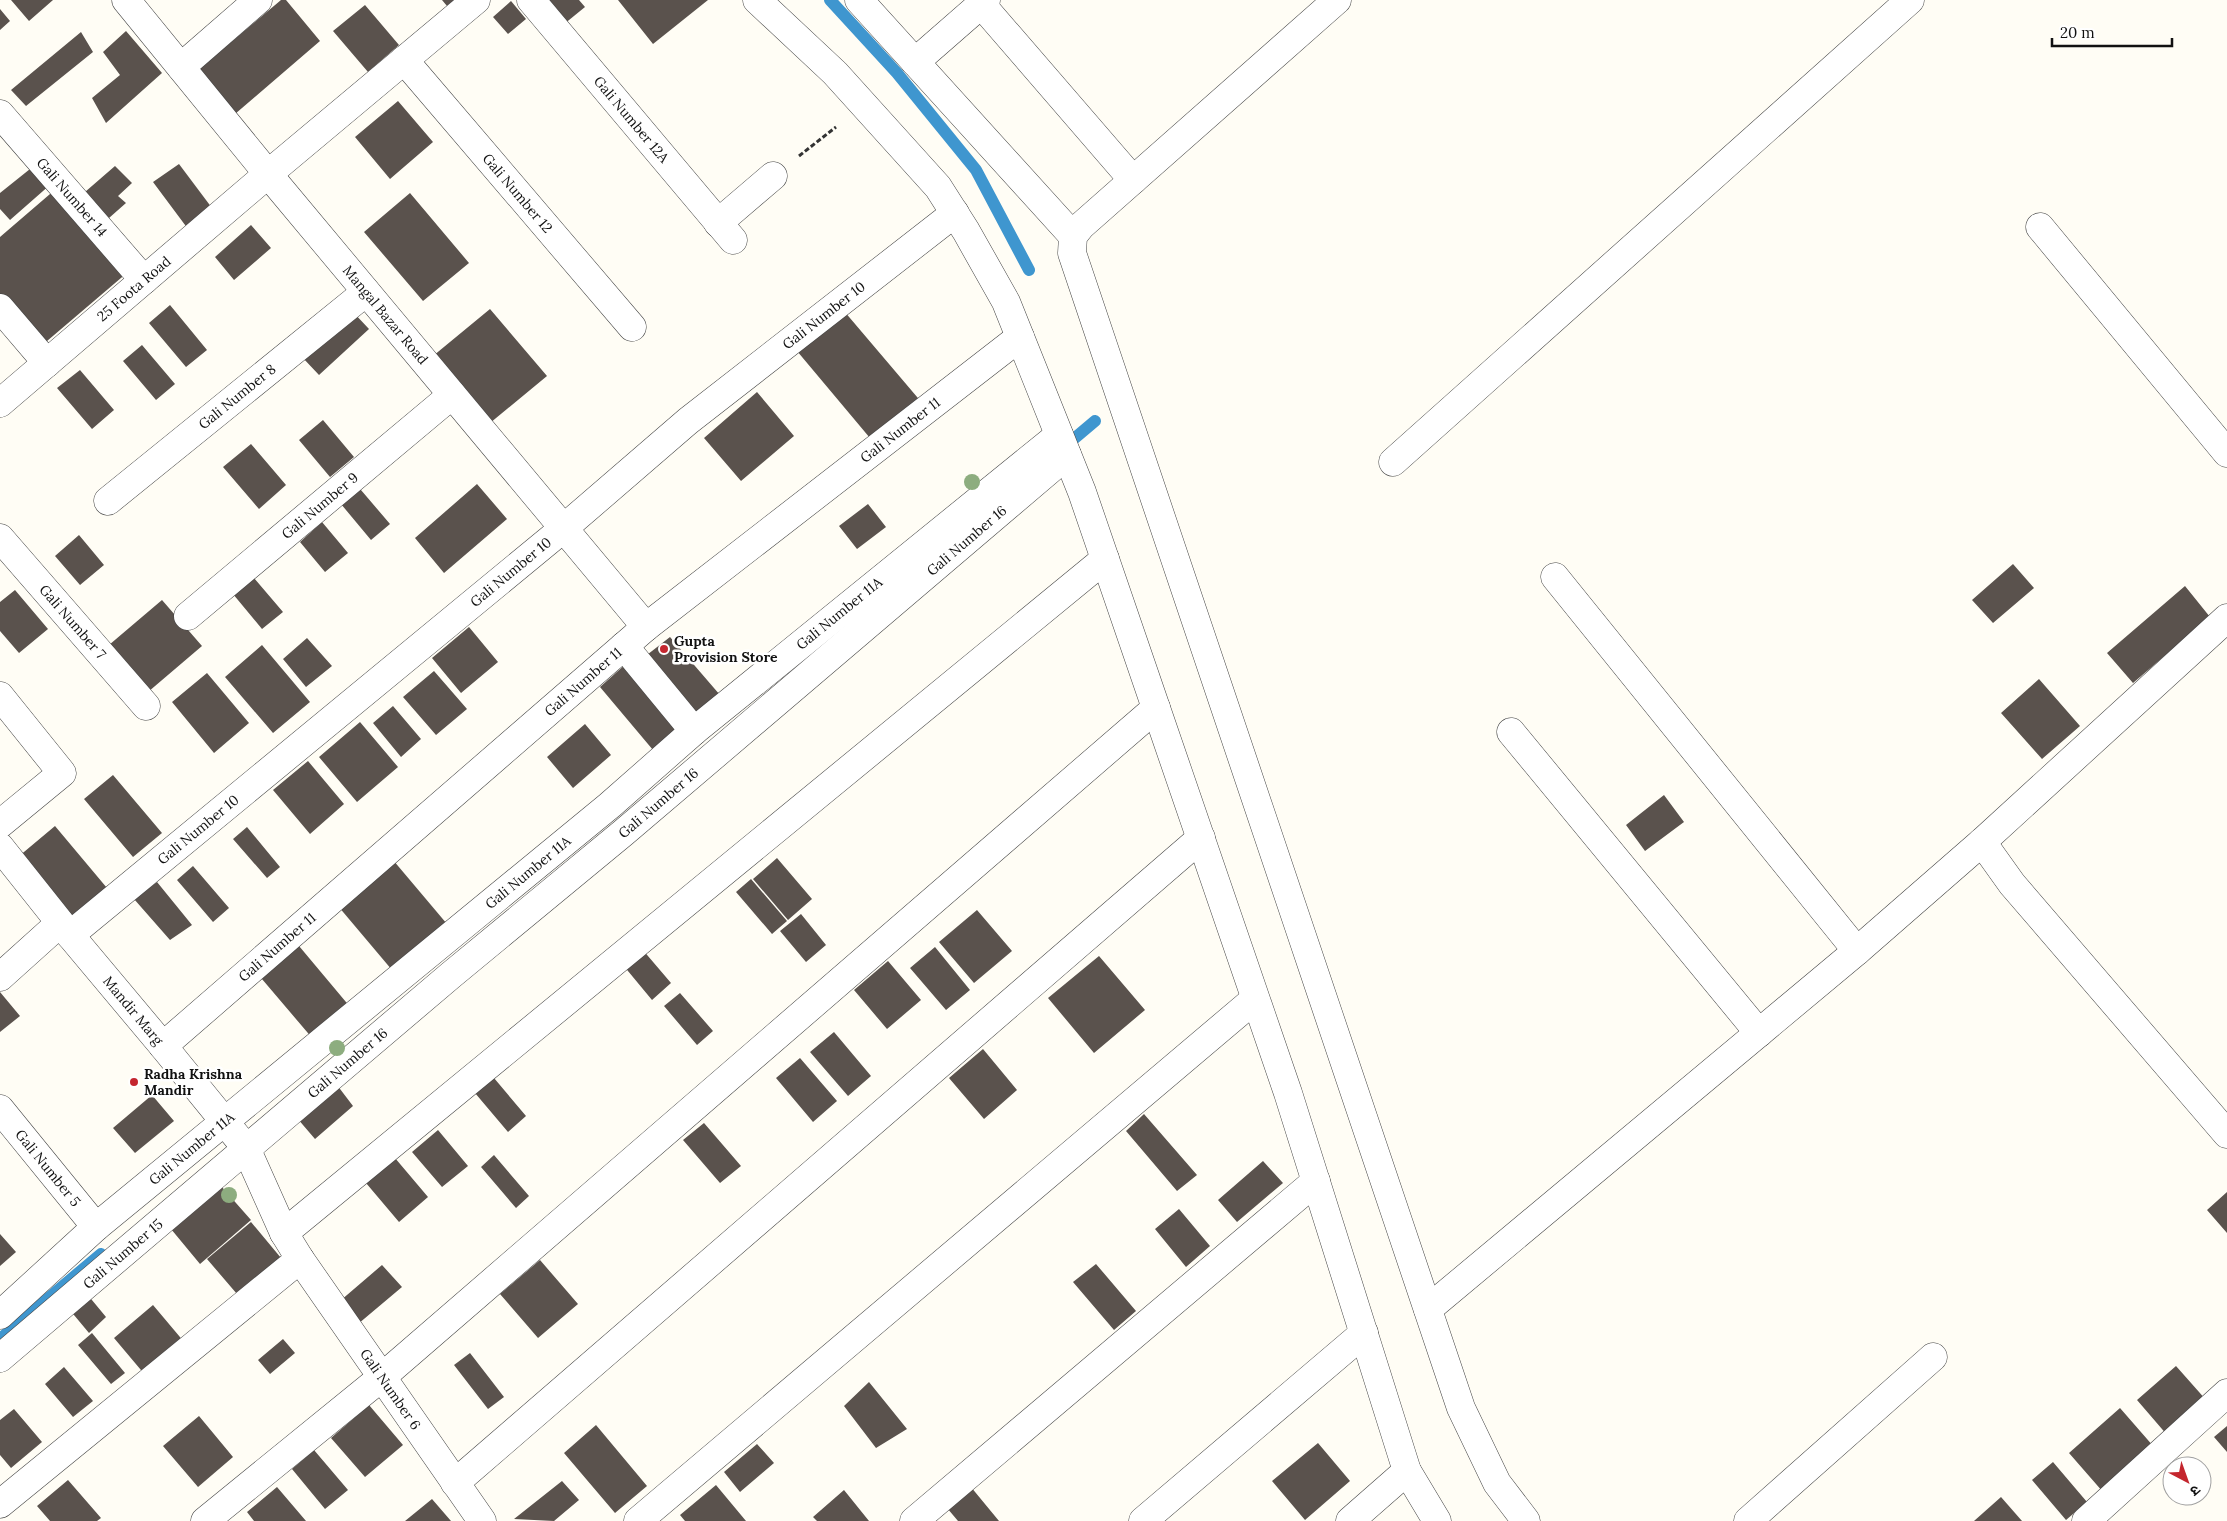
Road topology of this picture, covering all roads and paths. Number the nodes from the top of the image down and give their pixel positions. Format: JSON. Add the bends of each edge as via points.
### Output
{"nodes":[{"id":1,"x":126,"y":0,"type":"edge"},
{"id":2,"x":258,"y":0,"type":"edge"},
{"id":3,"x":476,"y":0,"type":"edge"},
{"id":4,"x":531,"y":0,"type":"edge"},
{"id":5,"x":757,"y":0,"type":"edge"},
{"id":6,"x":859,"y":0,"type":"edge"},
{"id":7,"x":1337,"y":0,"type":"edge"},
{"id":8,"x":1910,"y":0,"type":"edge"},
{"id":9,"x":984,"y":2,"type":"edge"},
{"id":10,"x":404,"y":60,"type":"junction"},
{"id":11,"x":915,"y":62,"type":"junction"},
{"id":12,"x":181,"y":67,"type":"junction"},
{"id":13,"x":864,"y":105,"type":"junction"},
{"id":14,"x":0,"y":114,"type":"edge"},
{"id":15,"x":268,"y":174,"type":"junction"},
{"id":16,"x":774,"y":176,"type":"joint"},
{"id":17,"x":1133,"y":180,"type":"junction"},
{"id":18,"x":955,"y":213,"type":"junction"},
{"id":19,"x":2040,"y":227,"type":"dead end"},
{"id":20,"x":1073,"y":236,"type":"junction"},
{"id":21,"x":144,"y":280,"type":"junction"},
{"id":22,"x":366,"y":292,"type":"junction"},
{"id":23,"x":0,"y":308,"type":"edge"},
{"id":24,"x":632,"y":327,"type":"dead end"},
{"id":25,"x":1020,"y":337,"type":"junction"},
{"id":26,"x":47,"y":364,"type":"junction"},
{"id":27,"x":452,"y":395,"type":"junction"},
{"id":28,"x":0,"y":403,"type":"edge"},
{"id":29,"x":1063,"y":445,"type":"junction"},
{"id":30,"x":2227,"y":453,"type":"edge"},
{"id":31,"x":1394,"y":462,"type":"dead end"},
{"id":32,"x":108,"y":501,"type":"dead end"},
{"id":33,"x":564,"y":528,"type":"junction"},
{"id":34,"x":0,"y":538,"type":"edge"},
{"id":35,"x":1105,"y":559,"type":"junction"},
{"id":36,"x":1555,"y":577,"type":"dead end"},
{"id":37,"x":188,"y":616,"type":"dead end"},
{"id":38,"x":2227,"y":618,"type":"edge"},
{"id":39,"x":646,"y":627,"type":"junction"},
{"id":40,"x":624,"y":646,"type":"junction"},
{"id":41,"x":0,"y":696,"type":"edge"},
{"id":42,"x":146,"y":706,"type":"dead end"},
{"id":43,"x":1156,"y":708,"type":"junction"},
{"id":44,"x":694,"y":731,"type":"junction"},
{"id":45,"x":1511,"y":732,"type":"dead end"},
{"id":46,"x":0,"y":824,"type":"edge"},
{"id":47,"x":1200,"y":838,"type":"junction"},
{"id":48,"x":1982,"y":842,"type":"junction"},
{"id":49,"x":0,"y":847,"type":"edge"},
{"id":50,"x":65,"y":929,"type":"junction"},
{"id":51,"x":1857,"y":951,"type":"junction"},
{"id":52,"x":0,"y":977,"type":"edge"},
{"id":53,"x":1255,"y":999,"type":"junction"},
{"id":54,"x":1759,"y":1033,"type":"junction"},
{"id":55,"x":163,"y":1046,"type":"junction"},
{"id":56,"x":0,"y":1109,"type":"edge"},
{"id":57,"x":223,"y":1122,"type":"junction"},
{"id":58,"x":2227,"y":1134,"type":"edge"},
{"id":59,"x":246,"y":1148,"type":"junction"},
{"id":60,"x":1316,"y":1182,"type":"junction"},
{"id":61,"x":96,"y":1227,"type":"junction"},
{"id":62,"x":284,"y":1234,"type":"junction"},
{"id":63,"x":300,"y":1259,"type":"junction"},
{"id":64,"x":1428,"y":1309,"type":"junction"},
{"id":65,"x":0,"y":1315,"type":"edge"},
{"id":66,"x":1364,"y":1333,"type":"junction"},
{"id":67,"x":1933,"y":1357,"type":"dead end"},
{"id":68,"x":0,"y":1358,"type":"edge"},
{"id":69,"x":382,"y":1376,"type":"junction"},
{"id":70,"x":2227,"y":1393,"type":"edge"},
{"id":71,"x":1407,"y":1471,"type":"junction"},
{"id":72,"x":456,"y":1483,"type":"junction"},
{"id":73,"x":0,"y":1504,"type":"edge"},
{"id":74,"x":205,"y":1521,"type":"edge"},
{"id":75,"x":482,"y":1521,"type":"edge"},
{"id":76,"x":638,"y":1521,"type":"edge"},
{"id":77,"x":914,"y":1521,"type":"edge"},
{"id":78,"x":1143,"y":1521,"type":"edge"},
{"id":79,"x":1350,"y":1521,"type":"edge"},
{"id":80,"x":1438,"y":1521,"type":"edge"},
{"id":81,"x":1526,"y":1521,"type":"edge"},
{"id":82,"x":1748,"y":1521,"type":"edge"},
{"id":83,"x":2086,"y":1521,"type":"edge"}],
"edges":[{"from":1,"to":12,"type":"street","name":"Mangal Bazar Road"},
{"from":2,"to":12,"type":"street"},
{"from":3,"to":10,"type":"street","name":"25 Foota Road"},
{"from":4,"to":16,"type":"street","name":"Gali Number 12A","via":[[726,232]]},
{"from":5,"to":13,"type":"street","via":[[821,59]]},
{"from":6,"to":11,"type":"street"},
{"from":7,"to":17,"type":"street"},
{"from":8,"to":31,"type":"street"},
{"from":9,"to":11,"type":"street"},
{"from":9,"to":17,"type":"street"},
{"from":10,"to":15,"type":"street","name":"25 Foota Road"},
{"from":10,"to":24,"type":"street","name":"Gali Number 12"},
{"from":11,"to":20,"type":"street"},
{"from":12,"to":15,"type":"street","name":"Mangal Bazar Road"},
{"from":13,"to":16,"type":"path"},
{"from":13,"to":18,"type":"street","via":[[938,187]]},
{"from":14,"to":21,"type":"street","name":"Gali Number 14"},
{"from":15,"to":21,"type":"street","name":"25 Foota Road"},
{"from":15,"to":22,"type":"street","name":"Mangal Bazar Road"},
{"from":17,"to":20,"type":"street"},
{"from":18,"to":25,"type":"street","via":[[1006,302]]},
{"from":18,"to":33,"type":"street","name":"Gali Number 10","via":[[688,421]]},
{"from":19,"to":30,"type":"street"},
{"from":20,"to":64,"type":"street","via":[[1072,253],[1080,278]]},
{"from":21,"to":26,"type":"street","name":"25 Foota Road"},
{"from":22,"to":27,"type":"street","name":"Mangal Bazar Road"},
{"from":22,"to":32,"type":"street","name":"Gali Number 8"},
{"from":23,"to":26,"type":"street"},
{"from":25,"to":29,"type":"street"},
{"from":25,"to":39,"type":"street","name":"Gali Number 11"},
{"from":26,"to":28,"type":"street","name":"25 Foota Road"},
{"from":27,"to":33,"type":"street","name":"Mangal Bazar Road"},
{"from":27,"to":37,"type":"street","name":"Gali Number 9"},
{"from":29,"to":35,"type":"street"},
{"from":29,"to":44,"type":"street","name":"Gali Number 11A"},
{"from":29,"to":59,"type":"street","name":"Gali Number 16","via":[[623,833]]},
{"from":33,"to":39,"type":"street","name":"Mangal Bazar Road"},
{"from":33,"to":50,"type":"street","name":"Gali Number 10"},
{"from":34,"to":42,"type":"street","name":"Gali Number 7"},
{"from":35,"to":43,"type":"street"},
{"from":35,"to":62,"type":"street"},
{"from":36,"to":51,"type":"street"},
{"from":38,"to":48,"type":"street"},
{"from":39,"to":40,"type":"street","name":"Gali Number 11"},
{"from":40,"to":44,"type":"street"},
{"from":40,"to":55,"type":"street","name":"Gali Number 11"},
{"from":41,"to":46,"type":"street","via":[[62,773]]},
{"from":43,"to":47,"type":"street"},
{"from":43,"to":69,"type":"street"},
{"from":44,"to":57,"type":"street","name":"Gali Number 11A","via":[[610,805]]},
{"from":45,"to":54,"type":"street"},
{"from":47,"to":53,"type":"street"},
{"from":47,"to":72,"type":"street"},
{"from":48,"to":51,"type":"street"},
{"from":48,"to":58,"type":"street","via":[[2012,884]]},
{"from":49,"to":50,"type":"street","name":"Mandir Marg"},
{"from":50,"to":52,"type":"street","name":"Gali Number 10"},
{"from":50,"to":55,"type":"street","name":"Mandir Marg"},
{"from":51,"to":54,"type":"street"},
{"from":53,"to":60,"type":"street"},
{"from":53,"to":76,"type":"street"},
{"from":54,"to":64,"type":"street"},
{"from":55,"to":57,"type":"street","name":"Mandir Marg"},
{"from":56,"to":61,"type":"street","name":"Gali Number 5"},
{"from":57,"to":59,"type":"street","name":"Mandir Marg"},
{"from":57,"to":61,"type":"street","name":"Gali Number 11A"},
{"from":59,"to":62,"type":"street","name":"Mandir Marg"},
{"from":59,"to":68,"type":"street","name":"Gali Number 15"},
{"from":60,"to":66,"type":"street"},
{"from":60,"to":77,"type":"street"},
{"from":61,"to":65,"type":"street","name":"Gali Number 11A"},
{"from":62,"to":63,"type":"street","name":"Mandir Marg"},
{"from":63,"to":69,"type":"street","name":"Gali Number 6"},
{"from":63,"to":73,"type":"street"},
{"from":64,"to":81,"type":"street","via":[[1461,1408],[1479,1447],[1497,1483]]},
{"from":66,"to":71,"type":"street"},
{"from":66,"to":78,"type":"street"},
{"from":67,"to":82,"type":"street"},
{"from":69,"to":72,"type":"street","name":"Gali Number 6"},
{"from":69,"to":74,"type":"street"},
{"from":70,"to":83,"type":"street"},
{"from":71,"to":79,"type":"street"},
{"from":71,"to":80,"type":"street"},
{"from":72,"to":75,"type":"street","name":"Gali Number 6"}]}
